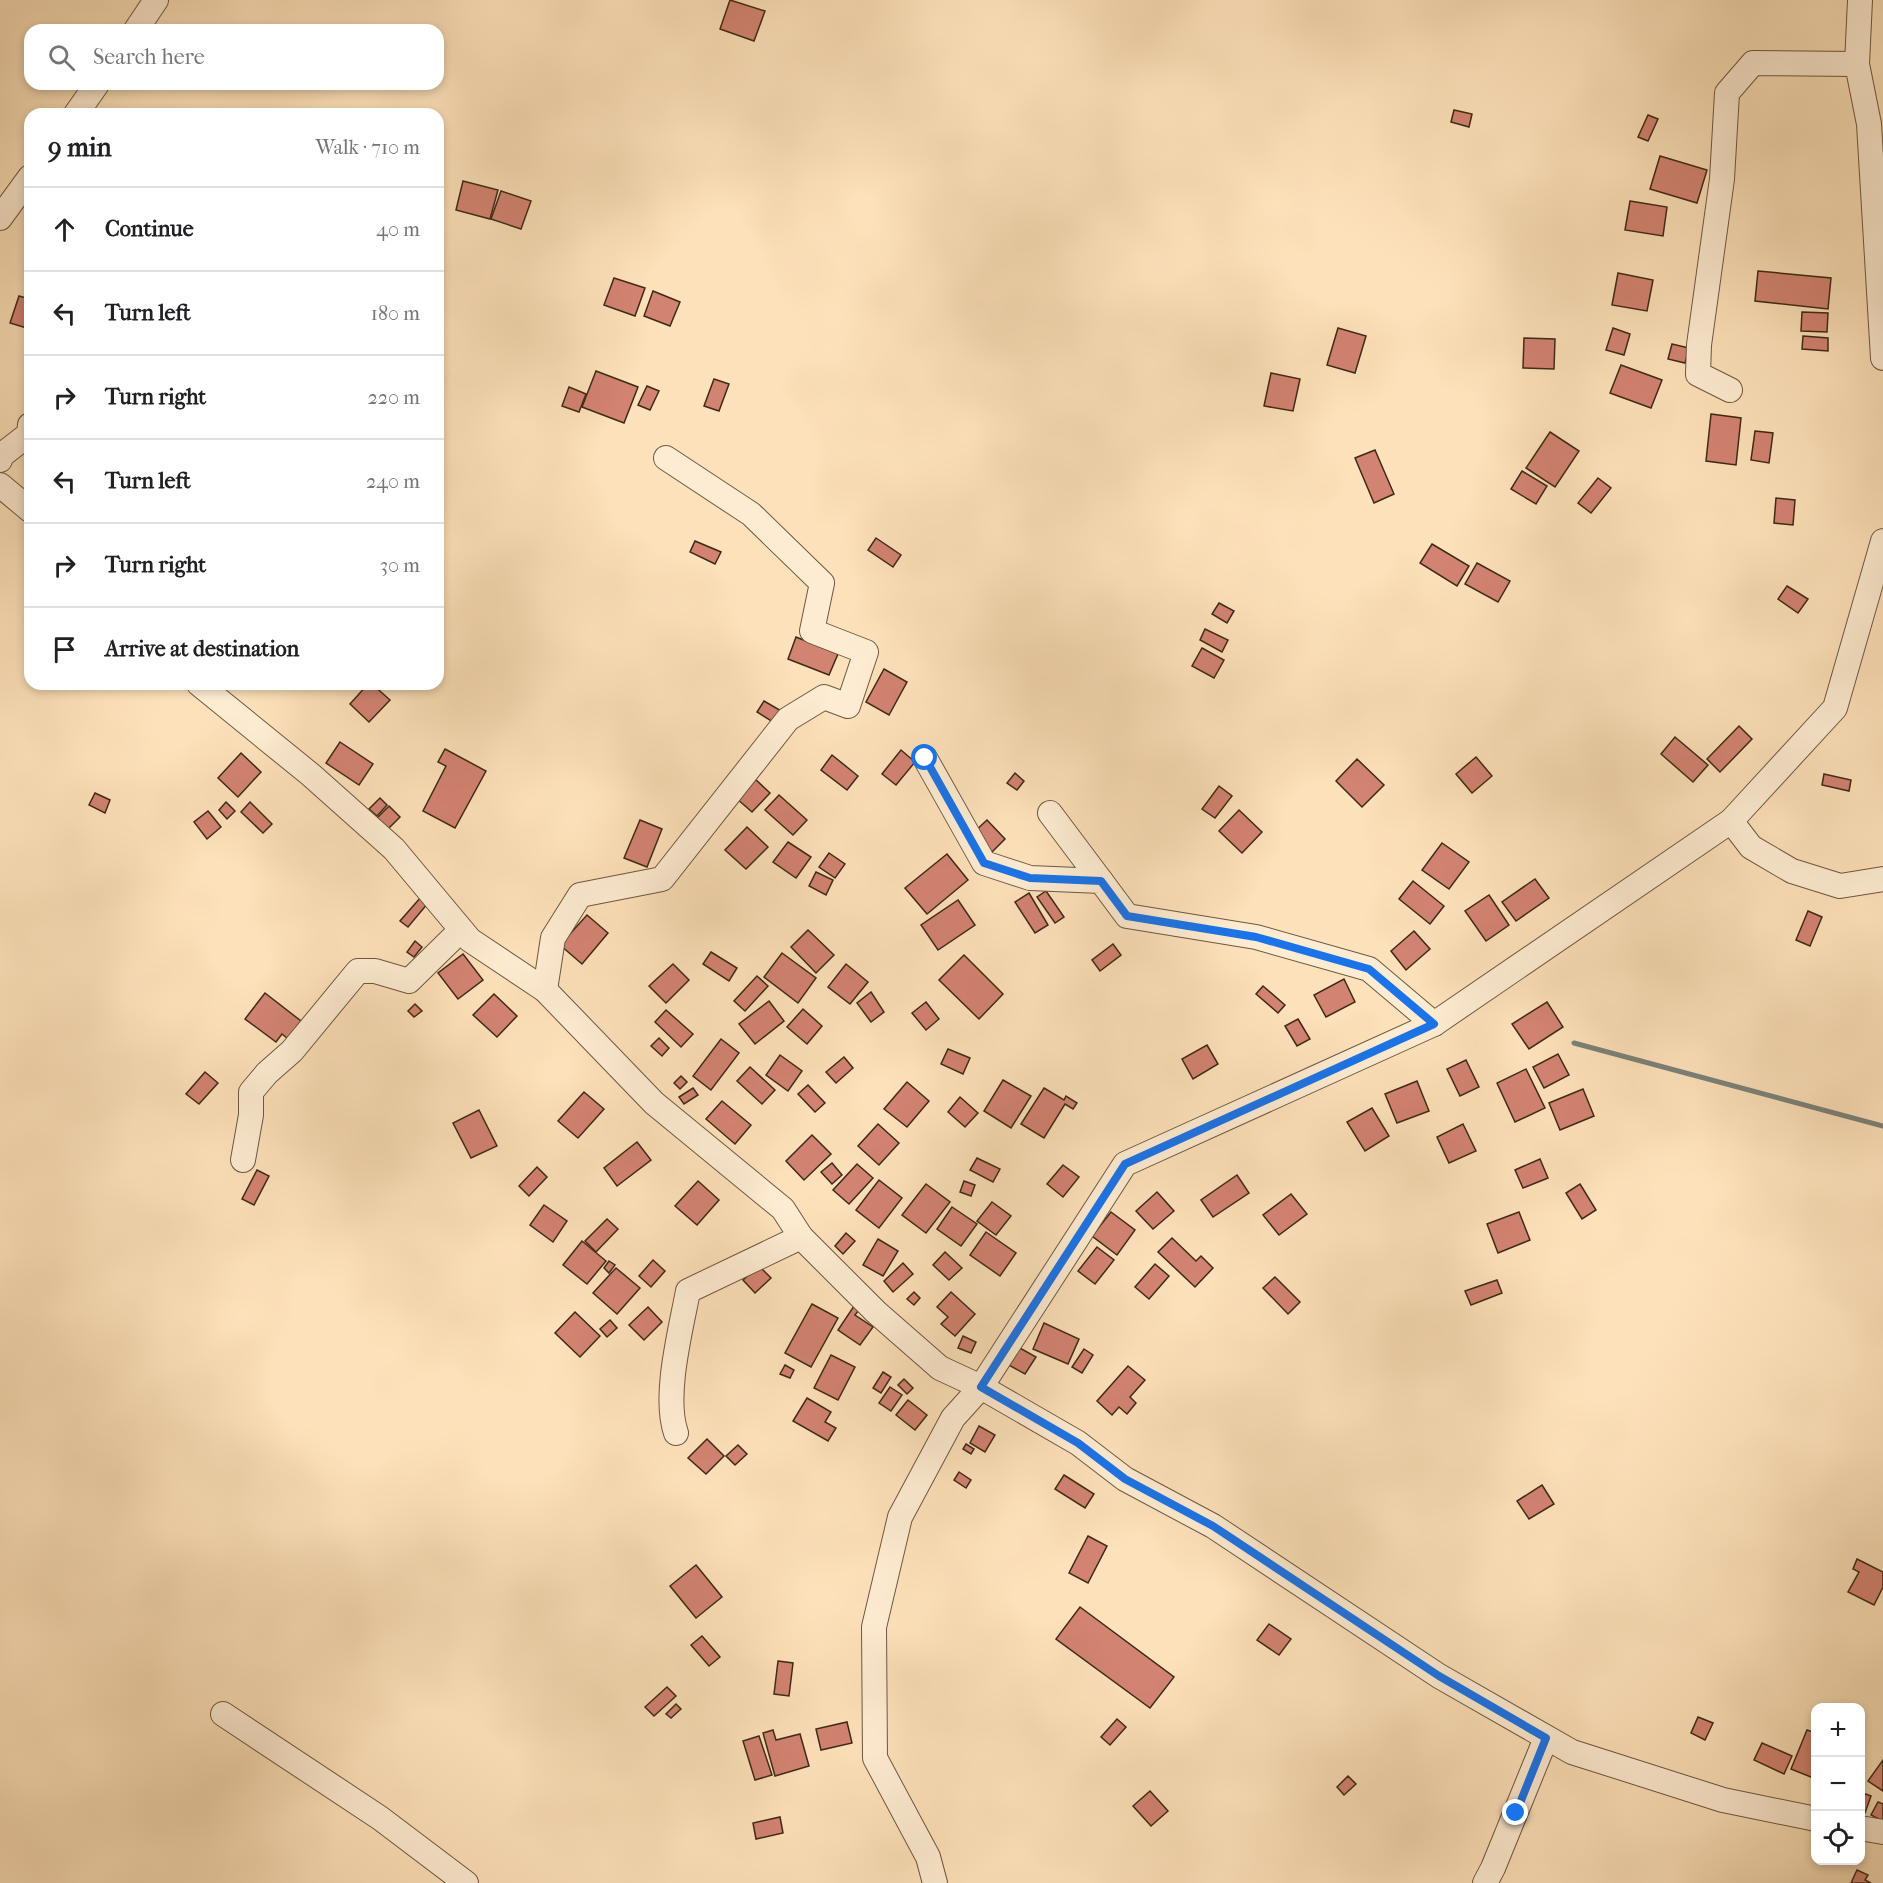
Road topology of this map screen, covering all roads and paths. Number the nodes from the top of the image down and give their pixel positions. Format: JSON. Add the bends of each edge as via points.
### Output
{"nodes":[{"id":1,"x":156,"y":0,"type":"edge"},
{"id":2,"x":1860,"y":0,"type":"edge"},
{"id":3,"x":140,"y":24,"type":"edge"},
{"id":4,"x":1857,"y":64,"type":"junction"},
{"id":5,"x":93,"y":90,"type":"edge"},
{"id":6,"x":80,"y":108,"type":"edge"},
{"id":7,"x":24,"y":185,"type":"edge"},
{"id":8,"x":0,"y":218,"type":"edge"},
{"id":9,"x":1883,"y":358,"type":"edge"},
{"id":10,"x":1730,"y":390,"type":"dead end"},
{"id":11,"x":24,"y":438,"type":"edge"},
{"id":12,"x":666,"y":458,"type":"dead end"},
{"id":13,"x":0,"y":460,"type":"edge"},
{"id":14,"x":0,"y":485,"type":"edge"},
{"id":15,"x":24,"y":505,"type":"edge"},
{"id":16,"x":1883,"y":541,"type":"edge"},
{"id":17,"x":205,"y":690,"type":"edge"},
{"id":18,"x":925,"y":758,"type":"dead end"},
{"id":19,"x":1050,"y":813,"type":"dead end"},
{"id":20,"x":1731,"y":821,"type":"junction"},
{"id":21,"x":1883,"y":879,"type":"edge"},
{"id":22,"x":1101,"y":881,"type":"junction"},
{"id":23,"x":461,"y":930,"type":"junction"},
{"id":24,"x":545,"y":990,"type":"junction"},
{"id":25,"x":1434,"y":1024,"type":"junction"},
{"id":26,"x":243,"y":1161,"type":"dead end"},
{"id":27,"x":801,"y":1237,"type":"junction"},
{"id":28,"x":981,"y":1387,"type":"junction"},
{"id":29,"x":676,"y":1432,"type":"dead end"},
{"id":30,"x":223,"y":1713,"type":"dead end"},
{"id":31,"x":1546,"y":1738,"type":"junction"},
{"id":32,"x":1811,"y":1818,"type":"edge"},
{"id":33,"x":1865,"y":1829,"type":"edge"},
{"id":34,"x":1883,"y":1832,"type":"edge"},
{"id":35,"x":466,"y":1883,"type":"edge"},
{"id":36,"x":935,"y":1883,"type":"edge"},
{"id":37,"x":1485,"y":1883,"type":"edge"}],
"edges":[{"from":1,"to":3,"type":"street"},
{"from":2,"to":4,"type":"street"},
{"from":4,"to":9,"type":"street","via":[[1869,124]]},
{"from":4,"to":10,"type":"street","via":[[1753,63],[1727,93],[1722,179],[1698,374]]},
{"from":5,"to":6,"type":"street"},
{"from":7,"to":8,"type":"street"},
{"from":11,"to":13,"type":"street"},
{"from":12,"to":24,"type":"street","via":[[751,514],[822,583],[812,631],[866,652],[848,706],[824,697],[788,719],[662,879],[580,895],[553,938]]},
{"from":14,"to":15,"type":"street"},
{"from":16,"to":20,"type":"street","via":[[1835,708]]},
{"from":17,"to":23,"type":"street","via":[[311,775],[394,849]]},
{"from":18,"to":22,"type":"street","via":[[984,863],[1030,878]]},
{"from":19,"to":22,"type":"street"},
{"from":20,"to":21,"type":"street","via":[[1751,847],[1792,871],[1840,886]]},
{"from":20,"to":25,"type":"street"},
{"from":22,"to":25,"type":"street","via":[[1127,916],[1256,937],[1369,969]]},
{"from":23,"to":24,"type":"street"},
{"from":23,"to":26,"type":"street","via":[[409,981],[375,971],[358,971],[292,1051],[251,1092]]},
{"from":24,"to":27,"type":"street","via":[[654,1103],[783,1209]]},
{"from":25,"to":28,"type":"street","via":[[1125,1164]]},
{"from":27,"to":28,"type":"street","via":[[876,1312],[940,1368]]},
{"from":27,"to":29,"type":"street","via":[[688,1291],[675,1360],[672,1421]]},
{"from":28,"to":31,"type":"street","via":[[1078,1443],[1125,1479],[1213,1526],[1439,1676]]},
{"from":28,"to":36,"type":"street","via":[[953,1418],[900,1517],[874,1627],[875,1758],[928,1857]]},
{"from":30,"to":35,"type":"street","via":[[381,1818]]},
{"from":31,"to":32,"type":"street","via":[[1572,1752],[1723,1800]]},
{"from":31,"to":37,"type":"street"},
{"from":33,"to":34,"type":"street"}]}
